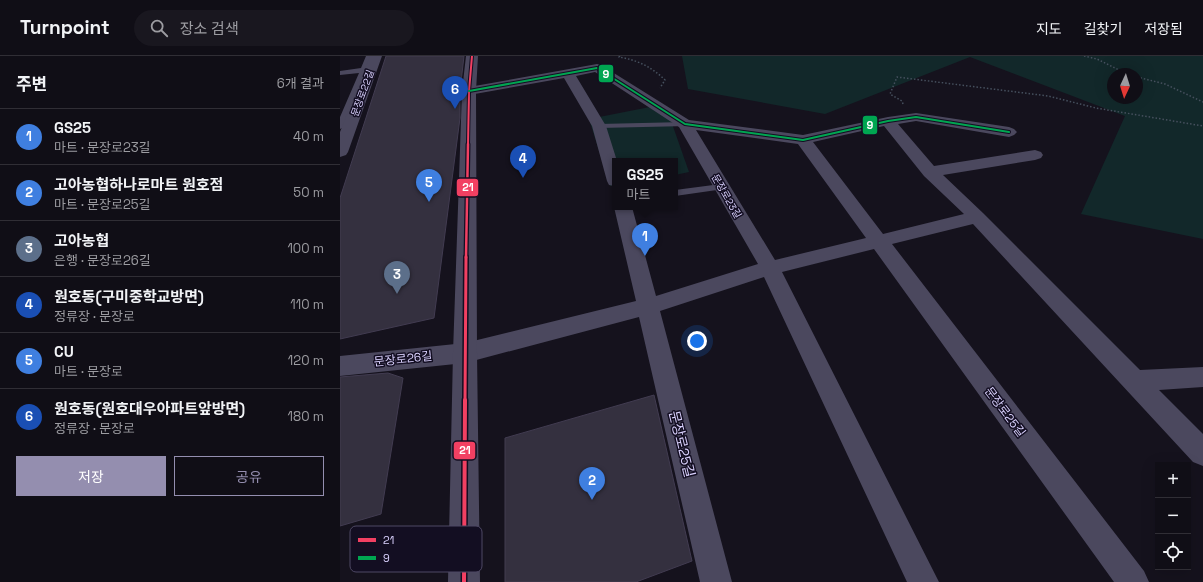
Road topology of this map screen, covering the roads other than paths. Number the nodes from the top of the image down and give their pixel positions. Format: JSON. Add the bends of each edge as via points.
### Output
{"nodes":[{"id":1,"x":369,"y":56,"type":"edge"},
{"id":2,"x":376,"y":56,"type":"edge"},
{"id":3,"x":472,"y":56,"type":"edge"},
{"id":4,"x":363,"y":70,"type":"junction"},
{"id":5,"x":340,"y":73,"type":"edge"},
{"id":6,"x":568,"y":73,"type":"junction"},
{"id":7,"x":469,"y":91,"type":"junction"},
{"id":8,"x":342,"y":118,"type":"edge"},
{"id":9,"x":891,"y":121,"type":"junction"},
{"id":10,"x":685,"y":124,"type":"junction"},
{"id":11,"x":340,"y":126,"type":"edge"},
{"id":12,"x":599,"y":126,"type":"junction"},
{"id":13,"x":1009,"y":132,"type":"dead end"},
{"id":14,"x":803,"y":140,"type":"junction"},
{"id":15,"x":340,"y":152,"type":"edge"},
{"id":16,"x":1035,"y":155,"type":"dead end"},
{"id":17,"x":612,"y":171,"type":"edge"},
{"id":18,"x":930,"y":172,"type":"junction"},
{"id":19,"x":721,"y":187,"type":"junction"},
{"id":20,"x":678,"y":193,"type":"edge"},
{"id":21,"x":623,"y":210,"type":"edge"},
{"id":22,"x":976,"y":217,"type":"junction"},
{"id":23,"x":878,"y":242,"type":"junction"},
{"id":24,"x":770,"y":268,"type":"junction"},
{"id":25,"x":648,"y":306,"type":"junction"},
{"id":26,"x":465,"y":353,"type":"junction"},
{"id":27,"x":340,"y":366,"type":"edge"},
{"id":28,"x":1203,"y":378,"type":"edge"},
{"id":29,"x":1135,"y":381,"type":"junction"},
{"id":30,"x":1203,"y":453,"type":"edge"},
{"id":31,"x":464,"y":526,"type":"edge"},
{"id":32,"x":464,"y":572,"type":"edge"},
{"id":33,"x":464,"y":582,"type":"edge"},
{"id":34,"x":716,"y":582,"type":"edge"},
{"id":35,"x":923,"y":582,"type":"edge"},
{"id":36,"x":1133,"y":582,"type":"edge"}],
"edges":[{"from":1,"to":4,"type":"lane"},
{"from":2,"to":15,"type":"street","name":"문장로22길"},
{"from":3,"to":7,"type":"street"},
{"from":4,"to":5,"type":"lane"},
{"from":4,"to":8,"type":"lane"},
{"from":6,"to":7,"type":"street","name":"문장로23길"},
{"from":6,"to":10,"type":"street","name":"문장로23길","via":[[597,68]]},
{"from":6,"to":12,"type":"street"},
{"from":7,"to":26,"type":"street"},
{"from":8,"to":11,"type":"lane"},
{"from":9,"to":13,"type":"street","name":"문장로23길","via":[[916,117]]},
{"from":9,"to":14,"type":"street","name":"문장로23길"},
{"from":9,"to":18,"type":"street"},
{"from":10,"to":12,"type":"lane"},
{"from":10,"to":14,"type":"street","name":"문장로23길"},
{"from":10,"to":19,"type":"street","name":"문장로23길"},
{"from":12,"to":17,"type":"street"},
{"from":14,"to":23,"type":"street"},
{"from":16,"to":18,"type":"street"},
{"from":18,"to":22,"type":"street"},
{"from":19,"to":20,"type":"lane"},
{"from":19,"to":24,"type":"street","name":"문장로23길"},
{"from":21,"to":25,"type":"street"},
{"from":22,"to":23,"type":"street"},
{"from":22,"to":29,"type":"street"},
{"from":23,"to":24,"type":"street"},
{"from":23,"to":36,"type":"street","name":"문장로25길"},
{"from":24,"to":25,"type":"street"},
{"from":24,"to":35,"type":"street"},
{"from":25,"to":26,"type":"street"},
{"from":25,"to":34,"type":"street","name":"문장로25길"},
{"from":26,"to":27,"type":"street","name":"문장로26길"},
{"from":26,"to":31,"type":"street"},
{"from":28,"to":29,"type":"street"},
{"from":29,"to":30,"type":"street"},
{"from":32,"to":33,"type":"street"}]}
